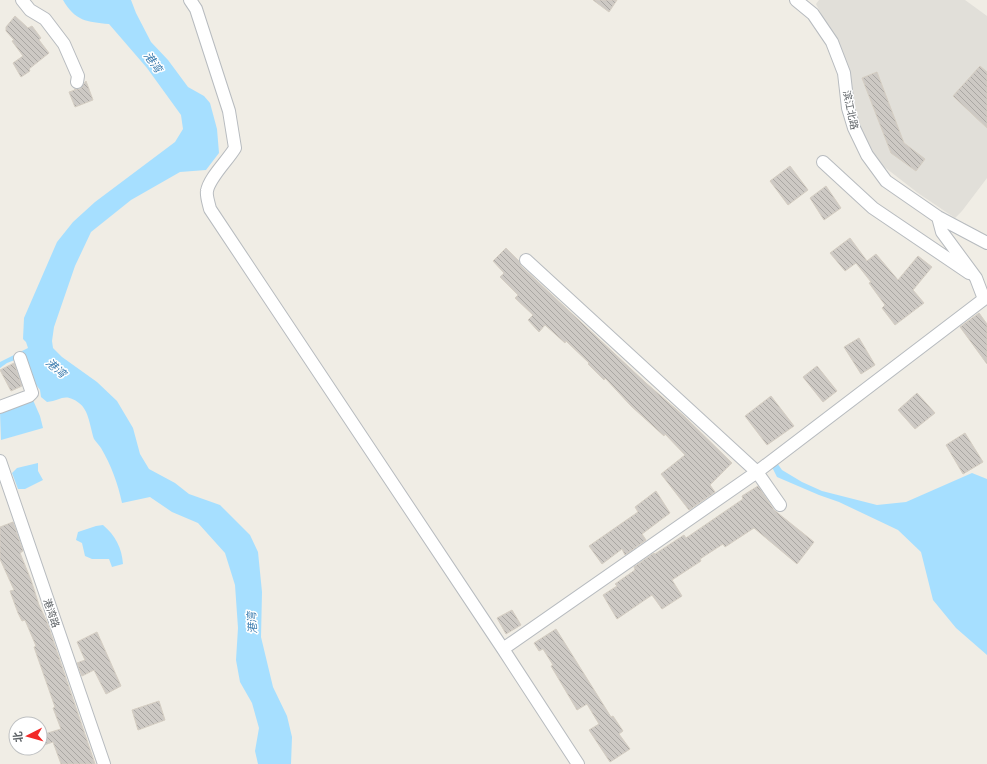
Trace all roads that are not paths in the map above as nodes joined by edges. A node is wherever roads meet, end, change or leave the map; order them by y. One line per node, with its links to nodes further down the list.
1 (22, 0): 4 (street)
2 (190, 0): 16 (street)
3 (796, 0): 6 (street, 滨江北路)
4 (77, 82)
5 (824, 162): 9 (street)
6 (938, 217): 7 (street, 滨江北路); 9 (street)
7 (987, 243)
8 (526, 260): 14 (street)
9 (982, 281): 10 (street)
10 (986, 299): 14 (street)
11 (20, 358): 12 (street)
12 (0, 407)
13 (0, 461): 17 (street, 港湾路)
14 (758, 472): 15 (street); 16 (street)
15 (780, 505)
16 (503, 649): 18 (street)
17 (104, 764)
18 (578, 764)

